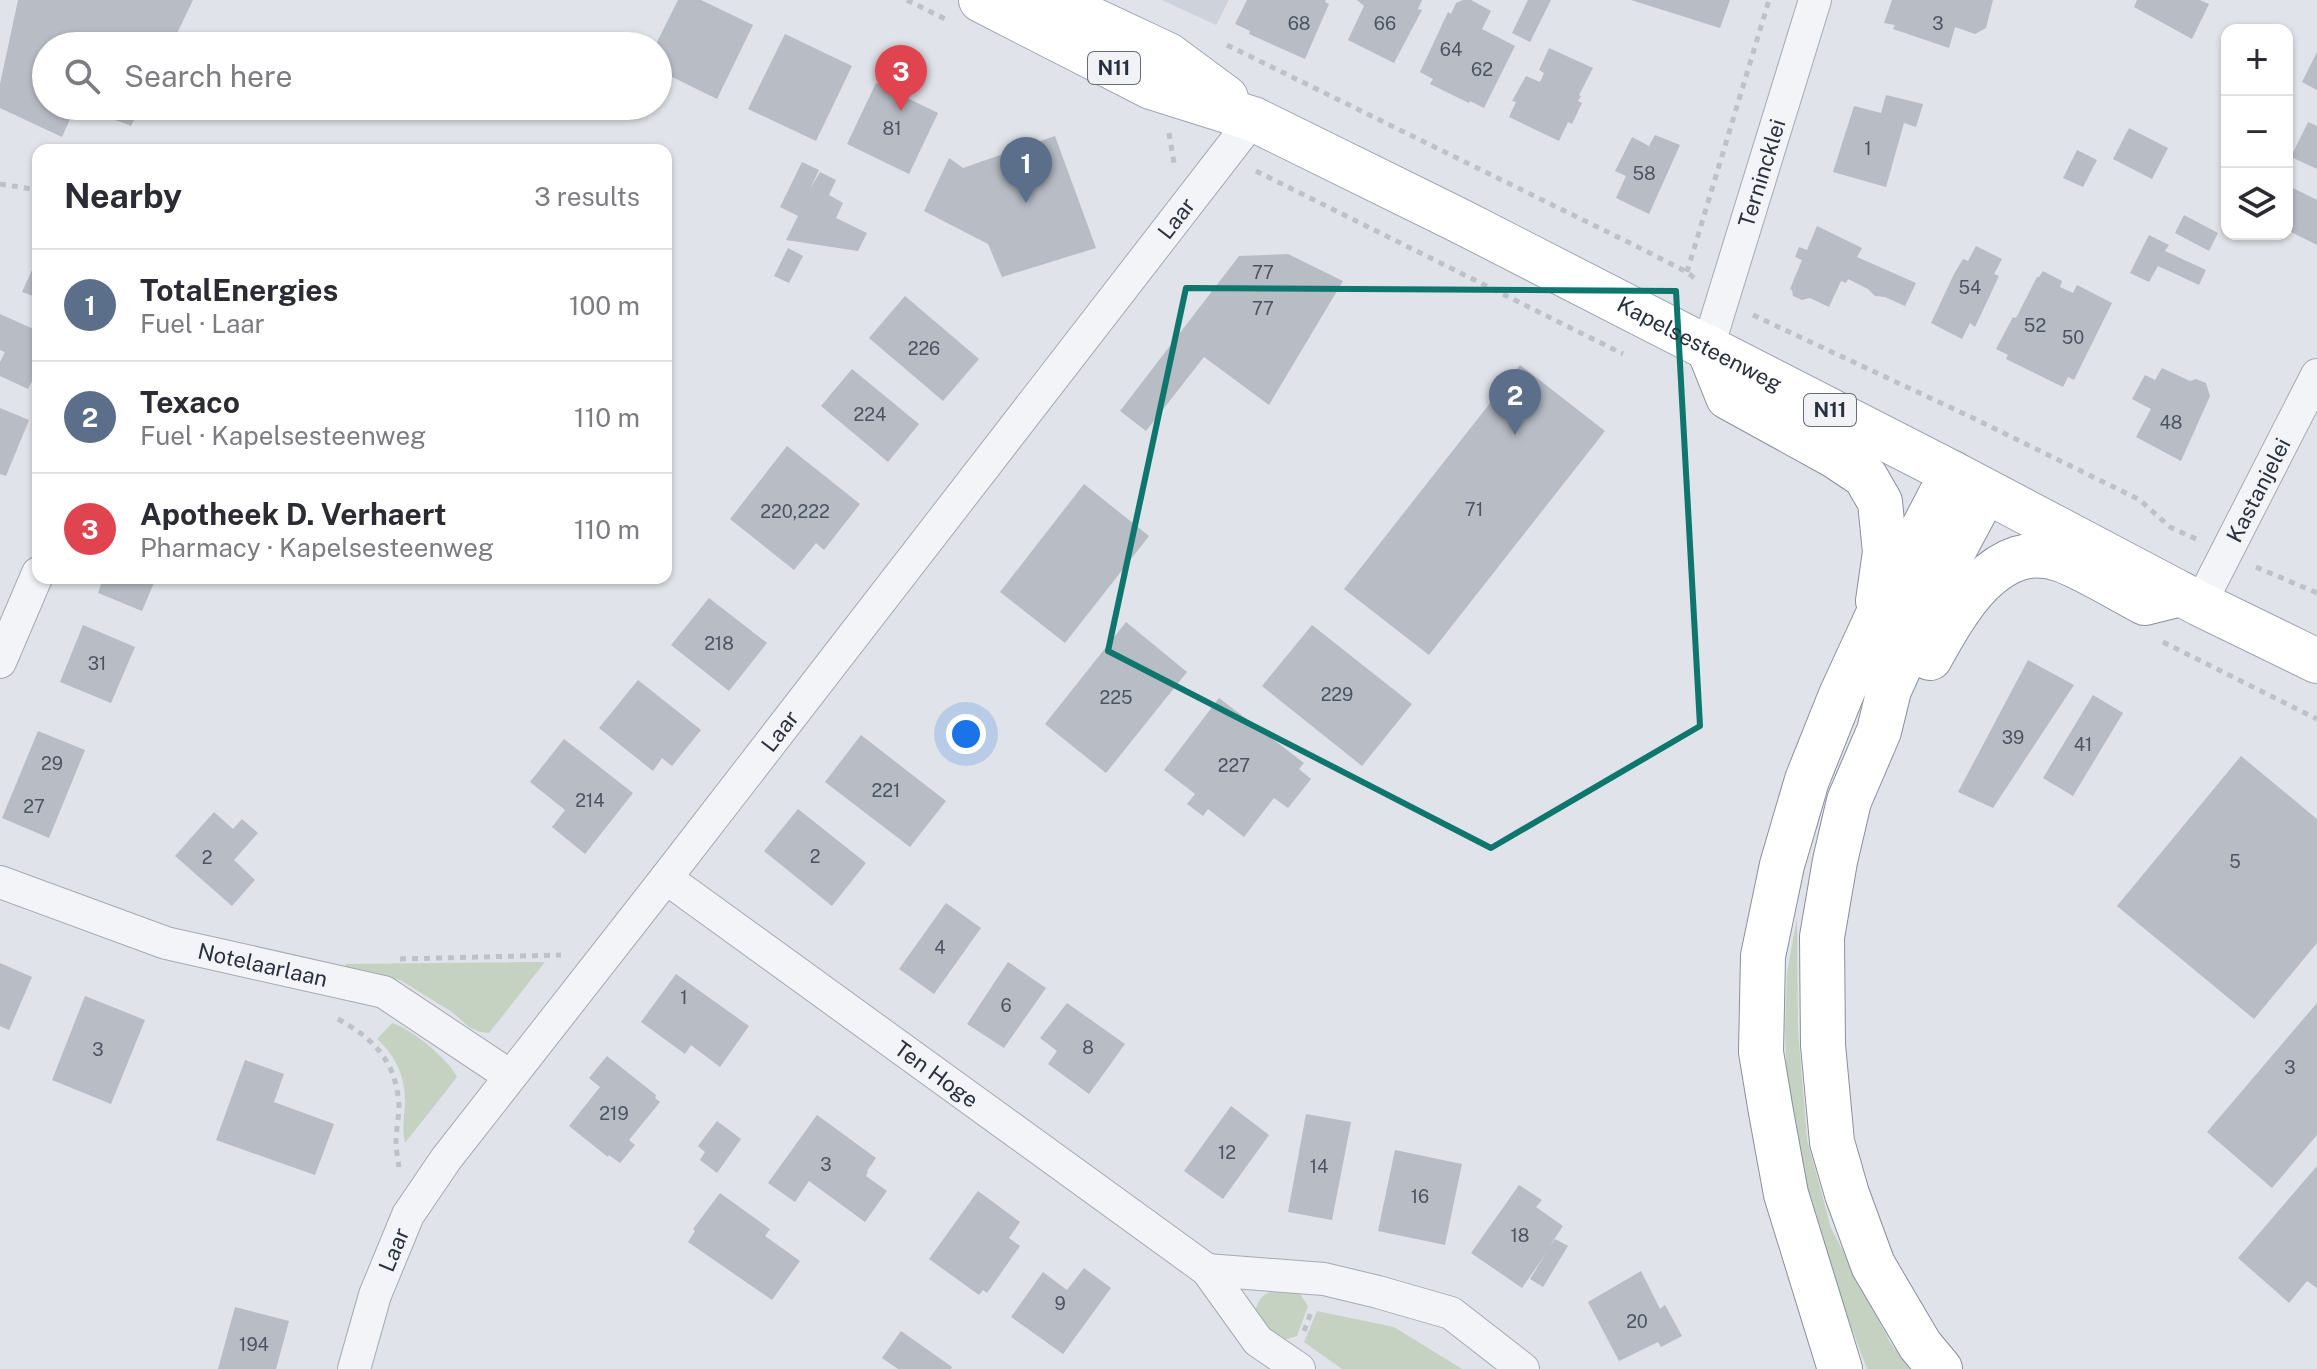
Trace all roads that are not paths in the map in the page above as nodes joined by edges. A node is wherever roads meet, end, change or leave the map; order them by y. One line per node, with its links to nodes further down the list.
1 (981, 0): 4 (main road, Kapelsesteenweg / N11)
2 (1051, 0): 4 (main road, Kapelsesteenweg / N11)
3 (1815, 0): 5 (street, Ternincklei)
4 (1253, 119): 5 (main road, Kapelsesteenweg / N11); 14 (street, Laar)
5 (1708, 347): 7 (main road, Kapelsesteenweg / N11); 10 (main road)
6 (2317, 375): 9 (street, Kastanjelei)
7 (1968, 482): 9 (main road, Kapelsesteenweg / N11); 10 (main road); 13 (main road)
8 (33, 584): 12 (street)
9 (2190, 599): 11 (main road, Kapelsesteenweg / N11); 13 (main road)
10 (1876, 619): 21 (main road)
11 (2317, 661)
12 (0, 662)
13 (1879, 731): 22 (main road)
14 (666, 878): 16 (street, Laar); 17 (street, Ten Hoge)
15 (0, 882): 16 (street, Notelaarlaan)
16 (510, 1076): 19 (street, Laar)
17 (1207, 1270): 18 (street, Ten Hoge); 20 (street)
18 (1295, 1366)
19 (354, 1369)
20 (1523, 1369)
21 (1840, 1369)
22 (1940, 1369)

